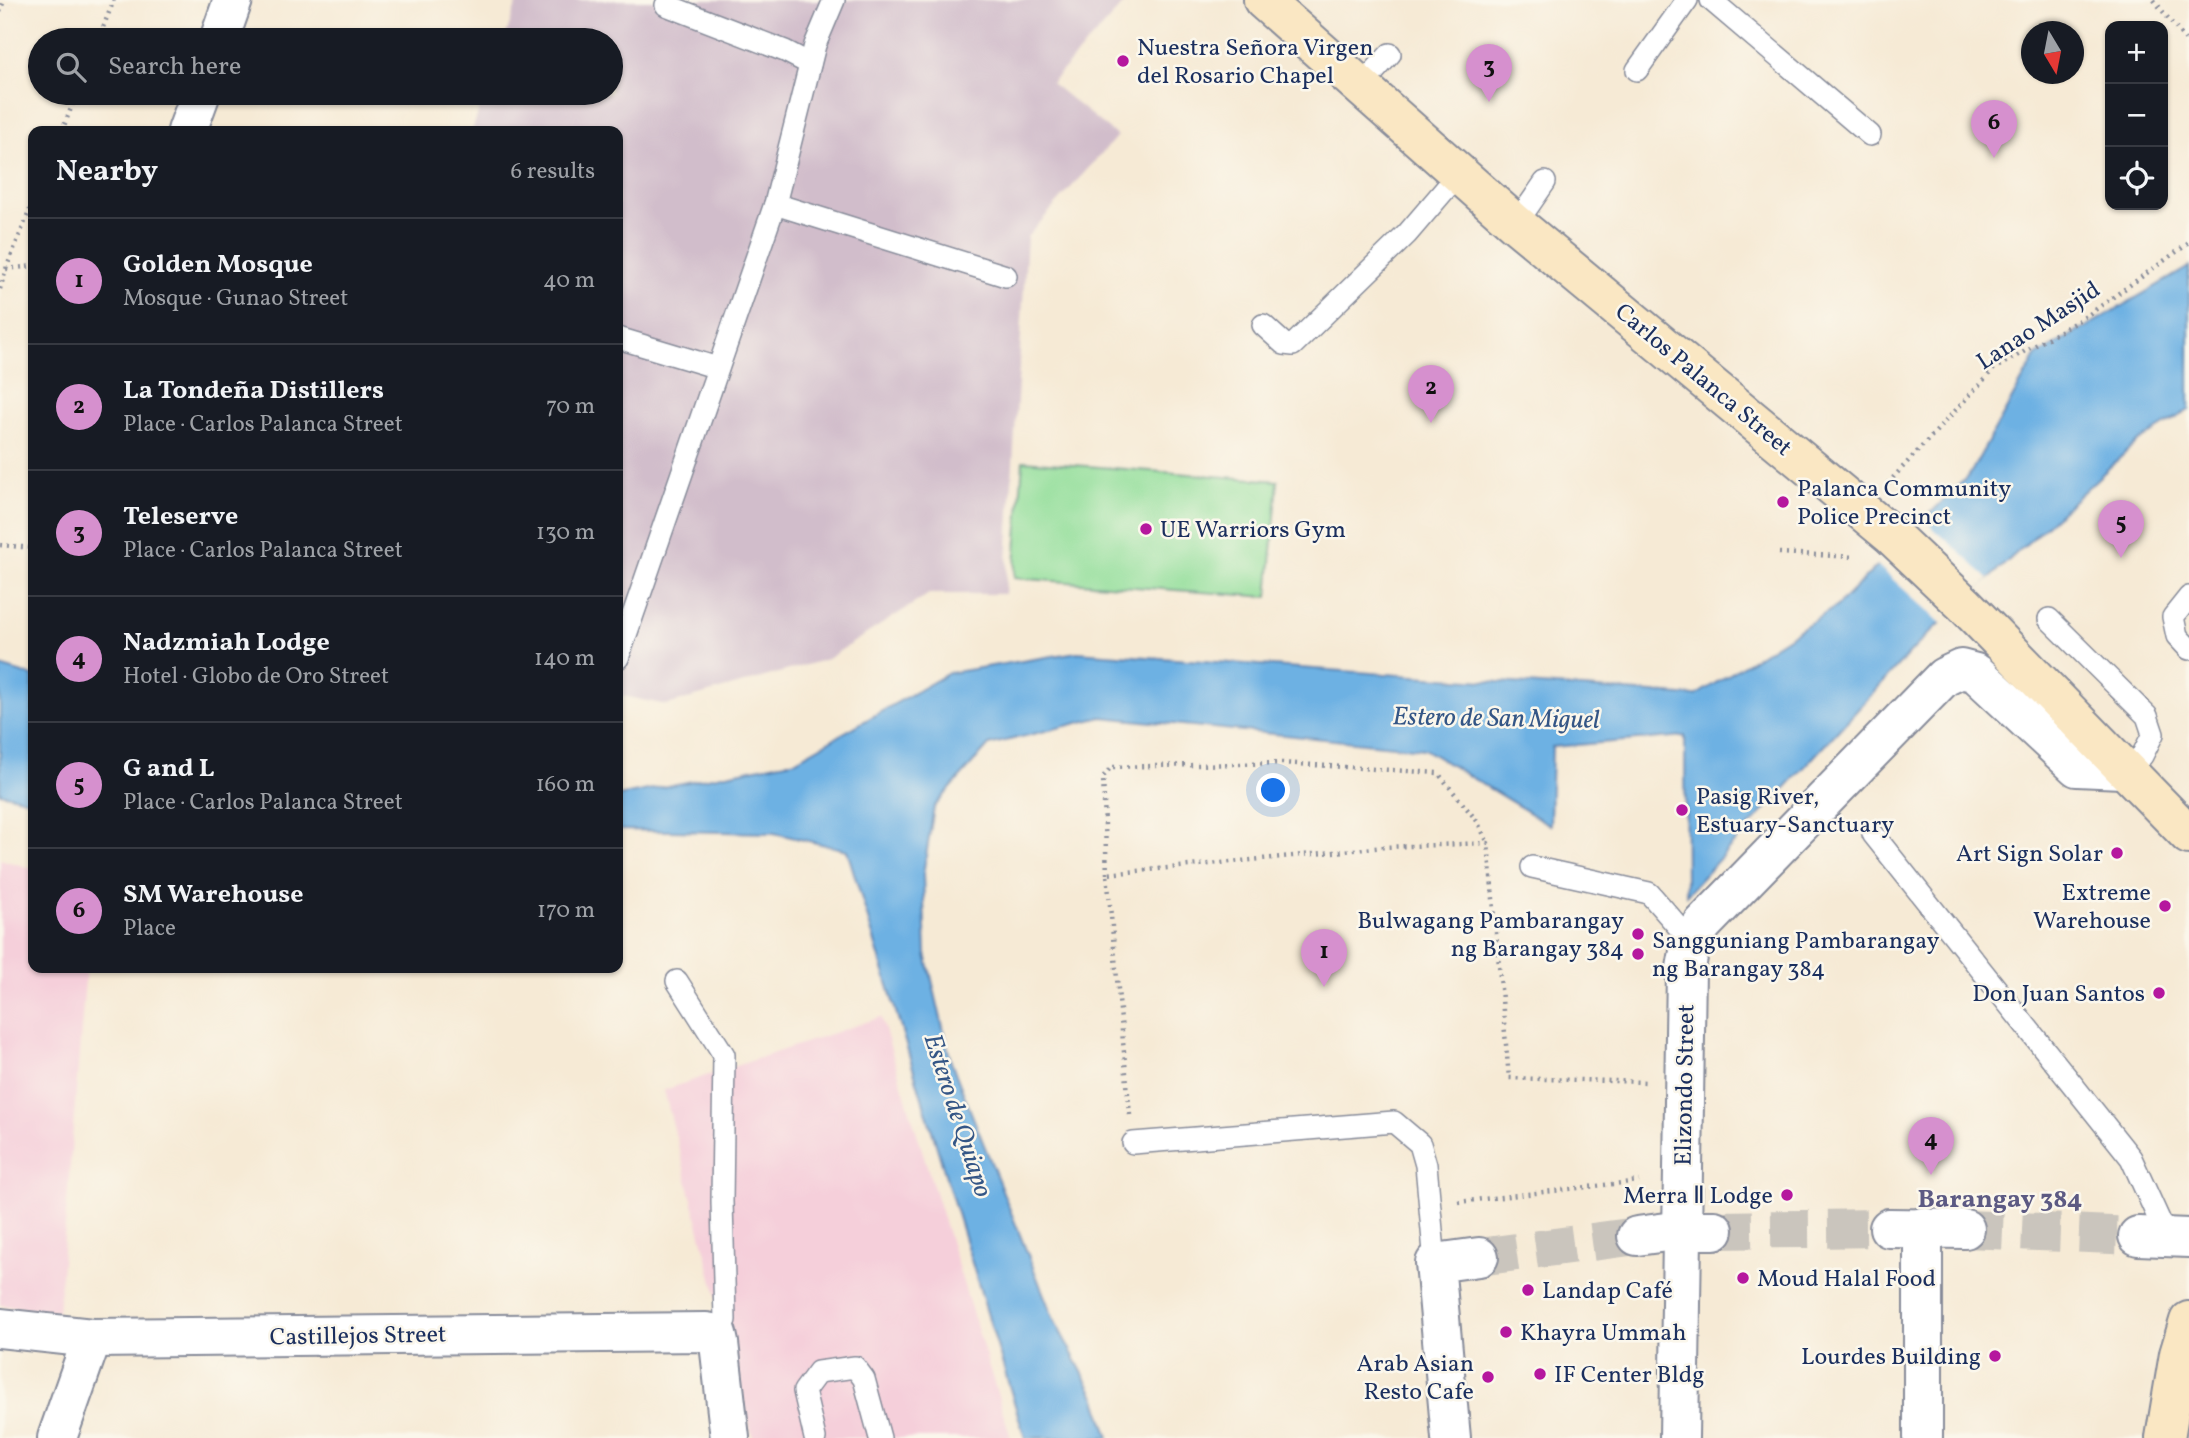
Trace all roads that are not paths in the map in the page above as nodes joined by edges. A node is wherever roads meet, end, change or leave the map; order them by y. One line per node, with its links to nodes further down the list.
1 (233, 0): 7 (street)
2 (834, 0): 9 (lane)
3 (1263, 0): 11 (street, Carlos Palanca Street)
4 (1687, 0): 10 (lane)
5 (1711, 0): 14 (lane)
6 (666, 5): 9 (lane)
7 (223, 28)
8 (1390, 54): 11 (lane)
9 (810, 64): 17 (lane)
10 (1637, 70)
11 (1362, 85): 15 (street, Carlos Palanca Street)
12 (197, 105): 13 (street)
13 (189, 126)
14 (1870, 135)
15 (1460, 172): 18 (street, Carlos Palanca Street); 20 (lane)
16 (1545, 182): 18 (lane)
17 (775, 204): 19 (lane); 22 (lane)
18 (1517, 224): 27 (street, Carlos Palanca Street)
19 (1006, 276)
20 (1263, 325)
21 (623, 340): 22 (lane)
22 (718, 368): 25 (lane)
23 (2189, 597): 26 (lane)
24 (2049, 619): 27 (lane)
25 (623, 644)
26 (2189, 649)
27 (2122, 769): 28 (street, Carlos Palanca Street); 31 (street)
28 (2184, 819)
29 (1873, 834): 37 (lane)
30 (1532, 867): 31 (lane)
31 (1691, 941): 35 (street, Elizondo Street)
32 (677, 981): 42 (lane)
33 (1133, 1143): 39 (lane)
34 (1965, 1229): 50 (street)
35 (1698, 1230): 36 (street); 49 (street, Elizondo Street)
36 (1637, 1236)
37 (2165, 1237)
38 (1479, 1257): 39 (street)
39 (1435, 1263): 48 (street)
40 (2189, 1321): 51 (street)
41 (0, 1328): 43 (street, Castillejos Street)
42 (717, 1334): 43 (street, Castillejos Street); 45 (street)
43 (92, 1338): 44 (street)
44 (57, 1438)
45 (730, 1438)
46 (815, 1438): 47 (lane)
47 (880, 1438)
48 (1451, 1438)
49 (1679, 1438)
50 (1923, 1438)
51 (2165, 1438)

